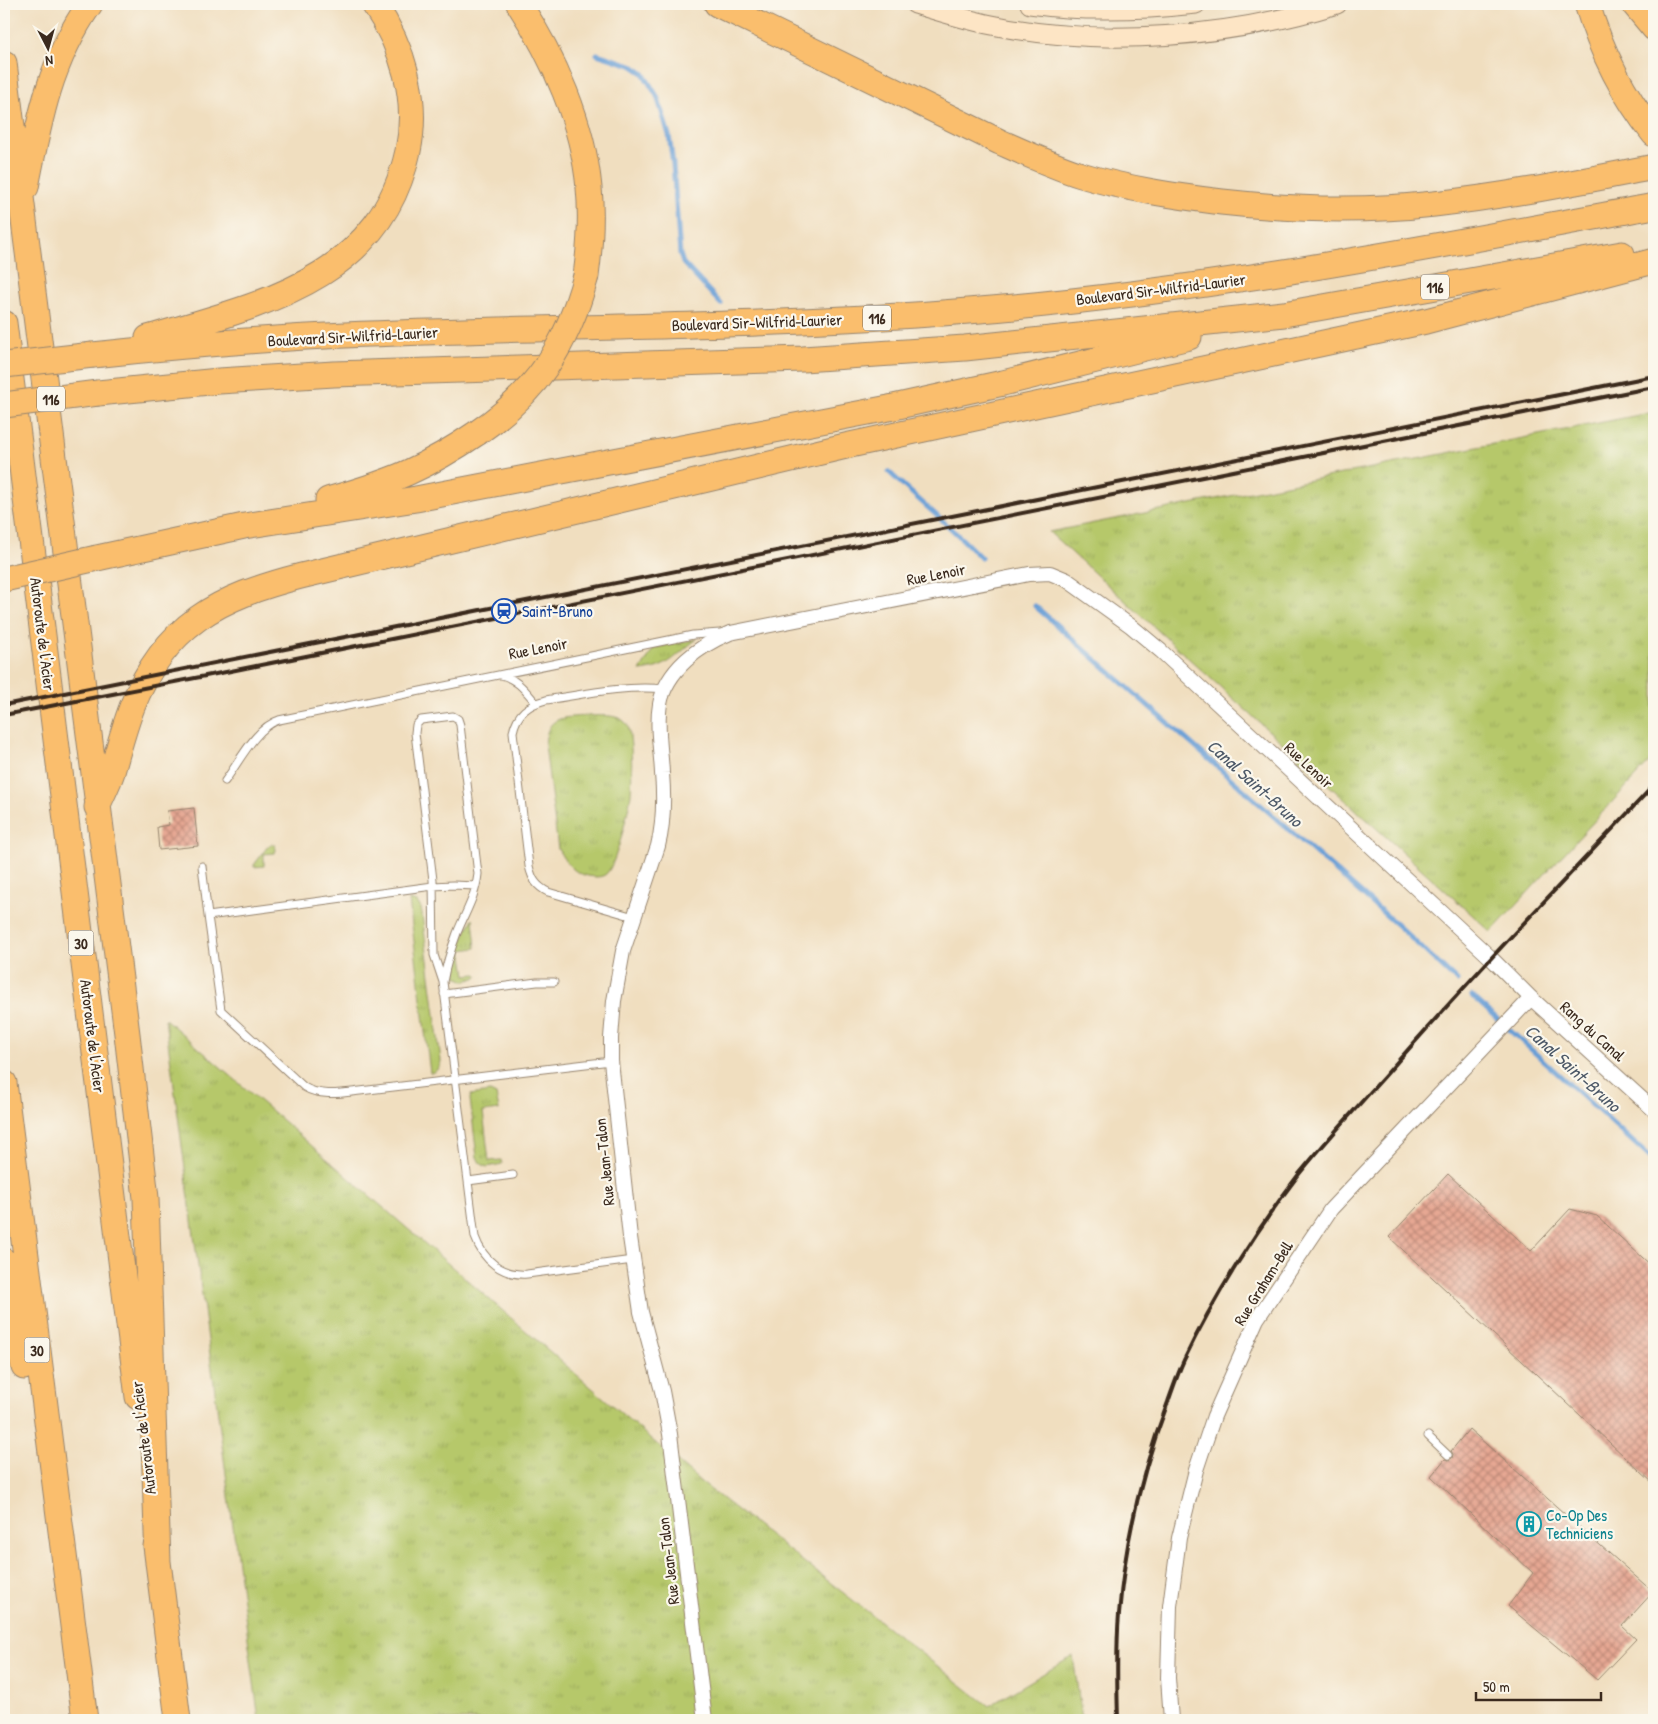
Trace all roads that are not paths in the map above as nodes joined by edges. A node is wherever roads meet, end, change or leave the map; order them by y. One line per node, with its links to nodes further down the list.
1 (90, 4): 16 (highway)
2 (374, 4): 21 (highway)
3 (519, 4): 24 (highway, bridge)
4 (717, 4): 14 (highway)
5 (915, 4): 8 (street)
6 (1030, 4): 7 (street)
7 (1196, 4)
8 (1338, 4)
9 (1586, 4): 13 (highway)
10 (1634, 4): 11 (highway)
11 (1654, 28)
12 (4, 63): 16 (highway)
13 (1648, 126)
14 (1654, 167)
15 (1654, 206): 21 (highway, Boulevard Sir-Wilfrid-Laurier / 116)
16 (22, 209): 31 (highway)
17 (1654, 248): 19 (highway, 116)
18 (1654, 261): 31 (highway)
19 (1284, 314): 23 (highway, 116, bridge); 24 (highway)
20 (4, 323): 51 (highway, Autoroute de l'Acier / 30)
21 (93, 355): 22 (highway, Boulevard Sir-Wilfrid-Laurier / 116, bridge)
22 (4, 365)
23 (4, 405)
24 (244, 526): 25 (highway, bridge)
25 (4, 578)
26 (730, 633): 27 (lane, Rue Lenoir); 28 (street, Rue Jean-Talon); 40 (street, Rue Lenoir)
27 (498, 674): 29 (lane); 30 (lane, Rue Lenoir)
28 (665, 689): 29 (lane); 36 (street, Rue Jean-Talon)
29 (536, 703): 36 (lane)
30 (225, 781)
31 (97, 807): 51 (highway)
32 (202, 866): 35 (lane)
33 (434, 886): 34 (lane); 34 (lane); 35 (lane); 37 (lane)
34 (476, 886): 37 (lane)
35 (208, 916): 42 (lane)
36 (634, 917): 41 (street, Rue Jean-Talon)
37 (443, 982): 39 (lane)
38 (554, 982): 39 (lane)
39 (444, 994): 42 (lane)
40 (1531, 998): 44 (street, Rang du Canal); 56 (street, Rue Graham-Bell)
41 (611, 1061): 42 (lane); 47 (street, Rue Jean-Talon)
42 (455, 1080): 46 (lane)
43 (4, 1083): 52 (highway, 30)
44 (1654, 1110)
45 (513, 1175): 46 (lane)
46 (468, 1181): 47 (lane)
47 (633, 1260): 55 (street, Rue Jean-Talon)
48 (4, 1261): 52 (highway)
49 (1428, 1436): 50 (lane)
50 (1448, 1455)
51 (158, 1563): 54 (highway, Autoroute de l'Acier / 30)
52 (72, 1617): 53 (highway, 30)
53 (84, 1720)
54 (178, 1720)
55 (705, 1720)
56 (1171, 1720)

